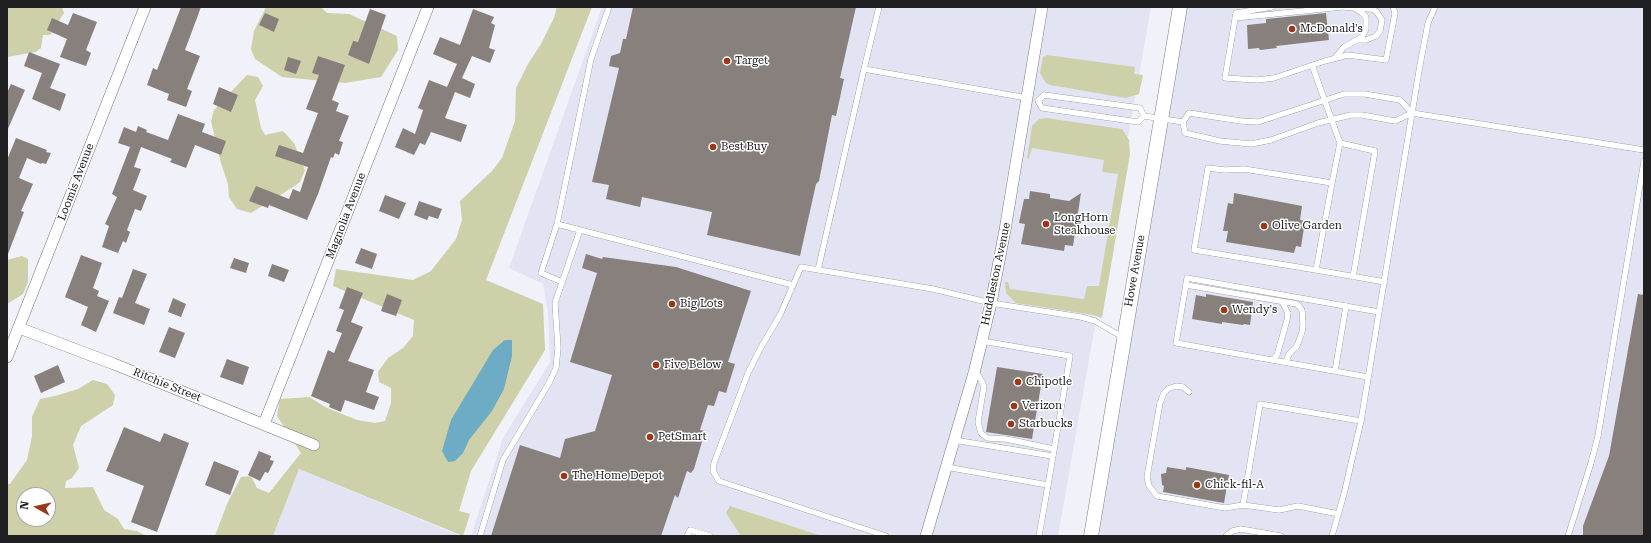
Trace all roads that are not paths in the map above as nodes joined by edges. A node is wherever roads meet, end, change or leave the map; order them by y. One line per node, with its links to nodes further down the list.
1 (144, 7): 41 (street, Loomis Avenue)
2 (428, 7): 52 (street, Magnolia Avenue)
3 (609, 7): 28 (lane)
4 (879, 7): 16 (lane)
5 (1042, 7): 17 (street, Huddleston Avenue)
6 (1180, 7): 21 (street, Howe Avenue)
7 (1272, 7): 12 (lane)
8 (1343, 7): 11 (lane); 12 (lane)
9 (1393, 7): 14 (lane)
10 (1435, 7): 19 (lane)
11 (1354, 8): 13 (lane); 13 (lane)
12 (1235, 18): 15 (lane)
13 (1357, 40): 14 (lane)
14 (1335, 58): 15 (lane)
15 (1312, 65): 18 (lane)
16 (864, 69): 17 (lane); 30 (lane)
17 (1027, 98): 38 (street, Huddleston Avenue)
18 (1324, 100): 19 (lane); 22 (lane); 23 (lane)
19 (1412, 113): 22 (lane); 25 (lane); 34 (lane)
20 (1144, 116): 20 (lane); 21 (lane)
21 (1161, 118): 23 (lane); 42 (street, Howe Avenue)
22 (1330, 120): 23 (lane); 24 (lane)
23 (1183, 122)
24 (1340, 143): 27 (lane); 32 (lane)
25 (1644, 150)
26 (1644, 161): 71 (lane)
27 (1332, 183): 31 (lane); 31 (lane)
28 (557, 224): 29 (lane); 33 (lane)
29 (580, 230): 33 (lane); 35 (lane)
30 (818, 270): 35 (lane); 38 (lane)
31 (1316, 270): 32 (lane)
32 (1353, 277): 34 (lane)
33 (562, 282): 61 (lane)
34 (1385, 282): 40 (lane)
35 (794, 285): 64 (lane)
36 (1186, 285): 37 (lane); 39 (lane); 45 (lane)
37 (1282, 302): 45 (lane); 46 (lane)
38 (991, 303): 42 (lane); 43 (street, Huddleston Avenue)
39 (1346, 306): 40 (lane); 47 (lane)
40 (1379, 312): 49 (lane)
41 (19, 328): 44 (street, Loomis Avenue); 52 (street, Ritchie Street)
42 (1124, 338): 67 (street, Howe Avenue)
43 (982, 341): 48 (street, Huddleston Avenue); 55 (lane)
44 (7, 357)
45 (1273, 360): 46 (lane)
46 (1286, 362): 47 (lane)
47 (1335, 371): 49 (lane)
48 (974, 373): 53 (street, Huddleston Avenue); 55 (lane)
49 (1368, 377): 51 (lane)
50 (1189, 392): 59 (lane)
51 (1361, 421): 59 (lane); 60 (lane)
52 (264, 424): 54 (street, Ritchie Street)
53 (954, 440): 56 (lane); 57 (street, Huddleston Avenue)
54 (314, 444)
55 (1054, 449): 56 (lane)
56 (1052, 456): 58 (lane)
57 (946, 468): 58 (lane); 65 (street, Huddleston Avenue)
58 (1048, 485): 66 (lane)
59 (1243, 505): 60 (lane)
60 (1339, 514): 70 (lane)
61 (480, 536)
62 (687, 536): 63 (lane)
63 (710, 536)
64 (886, 536)
65 (926, 536)
66 (1039, 536)
67 (1091, 536)
68 (1226, 536): 69 (lane)
69 (1281, 536)
70 (1332, 536)
71 (1568, 536)

